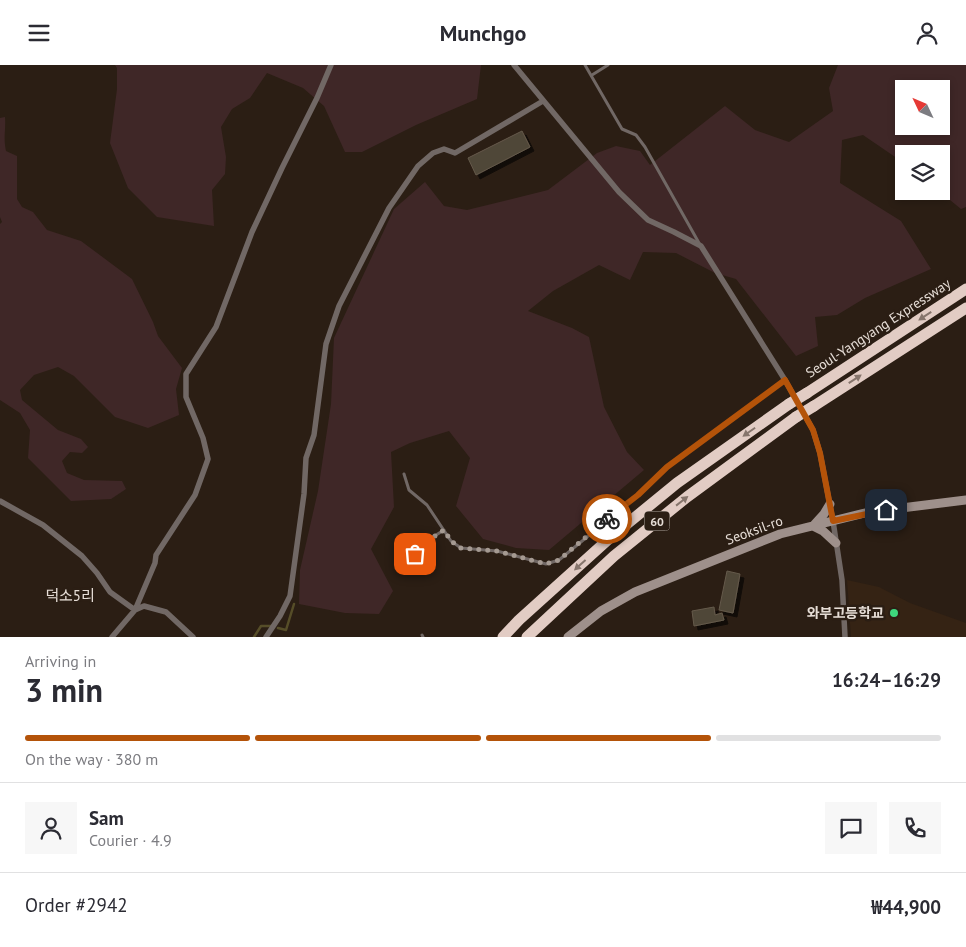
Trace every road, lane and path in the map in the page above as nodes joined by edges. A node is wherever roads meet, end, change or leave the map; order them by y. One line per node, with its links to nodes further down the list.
1 (331, 65): 20 (street)
2 (514, 65): 6 (street)
3 (585, 65): 5 (lane)
4 (608, 65): 5 (lane)
5 (592, 75): 7 (lane)
6 (543, 101): 7 (street); 23 (street)
7 (701, 246): 10 (street)
8 (966, 289): 24 (highway, Seoul-Yangyang Expressway / 60, one-way to 24, bridge)
9 (966, 308): 25 (highway, 60, one-way to 9, bridge)
10 (785, 380): 14 (street); 17 (lane)
11 (404, 474): 17 (lane)
12 (966, 499): 15 (main road, Seoksil-ro)
13 (0, 501): 20 (street)
14 (830, 504): 15 (street); 16 (main road)
15 (833, 521): 16 (main road, Seoksil-ro); 18 (street)
16 (813, 526): 18 (main road); 26 (main road, Seoksil-ro)
17 (444, 530): 19 (lane)
18 (836, 543): 27 (street)
19 (404, 567)
20 (135, 611): 21 (street); 22 (street)
21 (112, 637)
22 (192, 637)
23 (266, 637)
24 (503, 637)
25 (527, 637)
26 (568, 637)
27 (845, 637)

